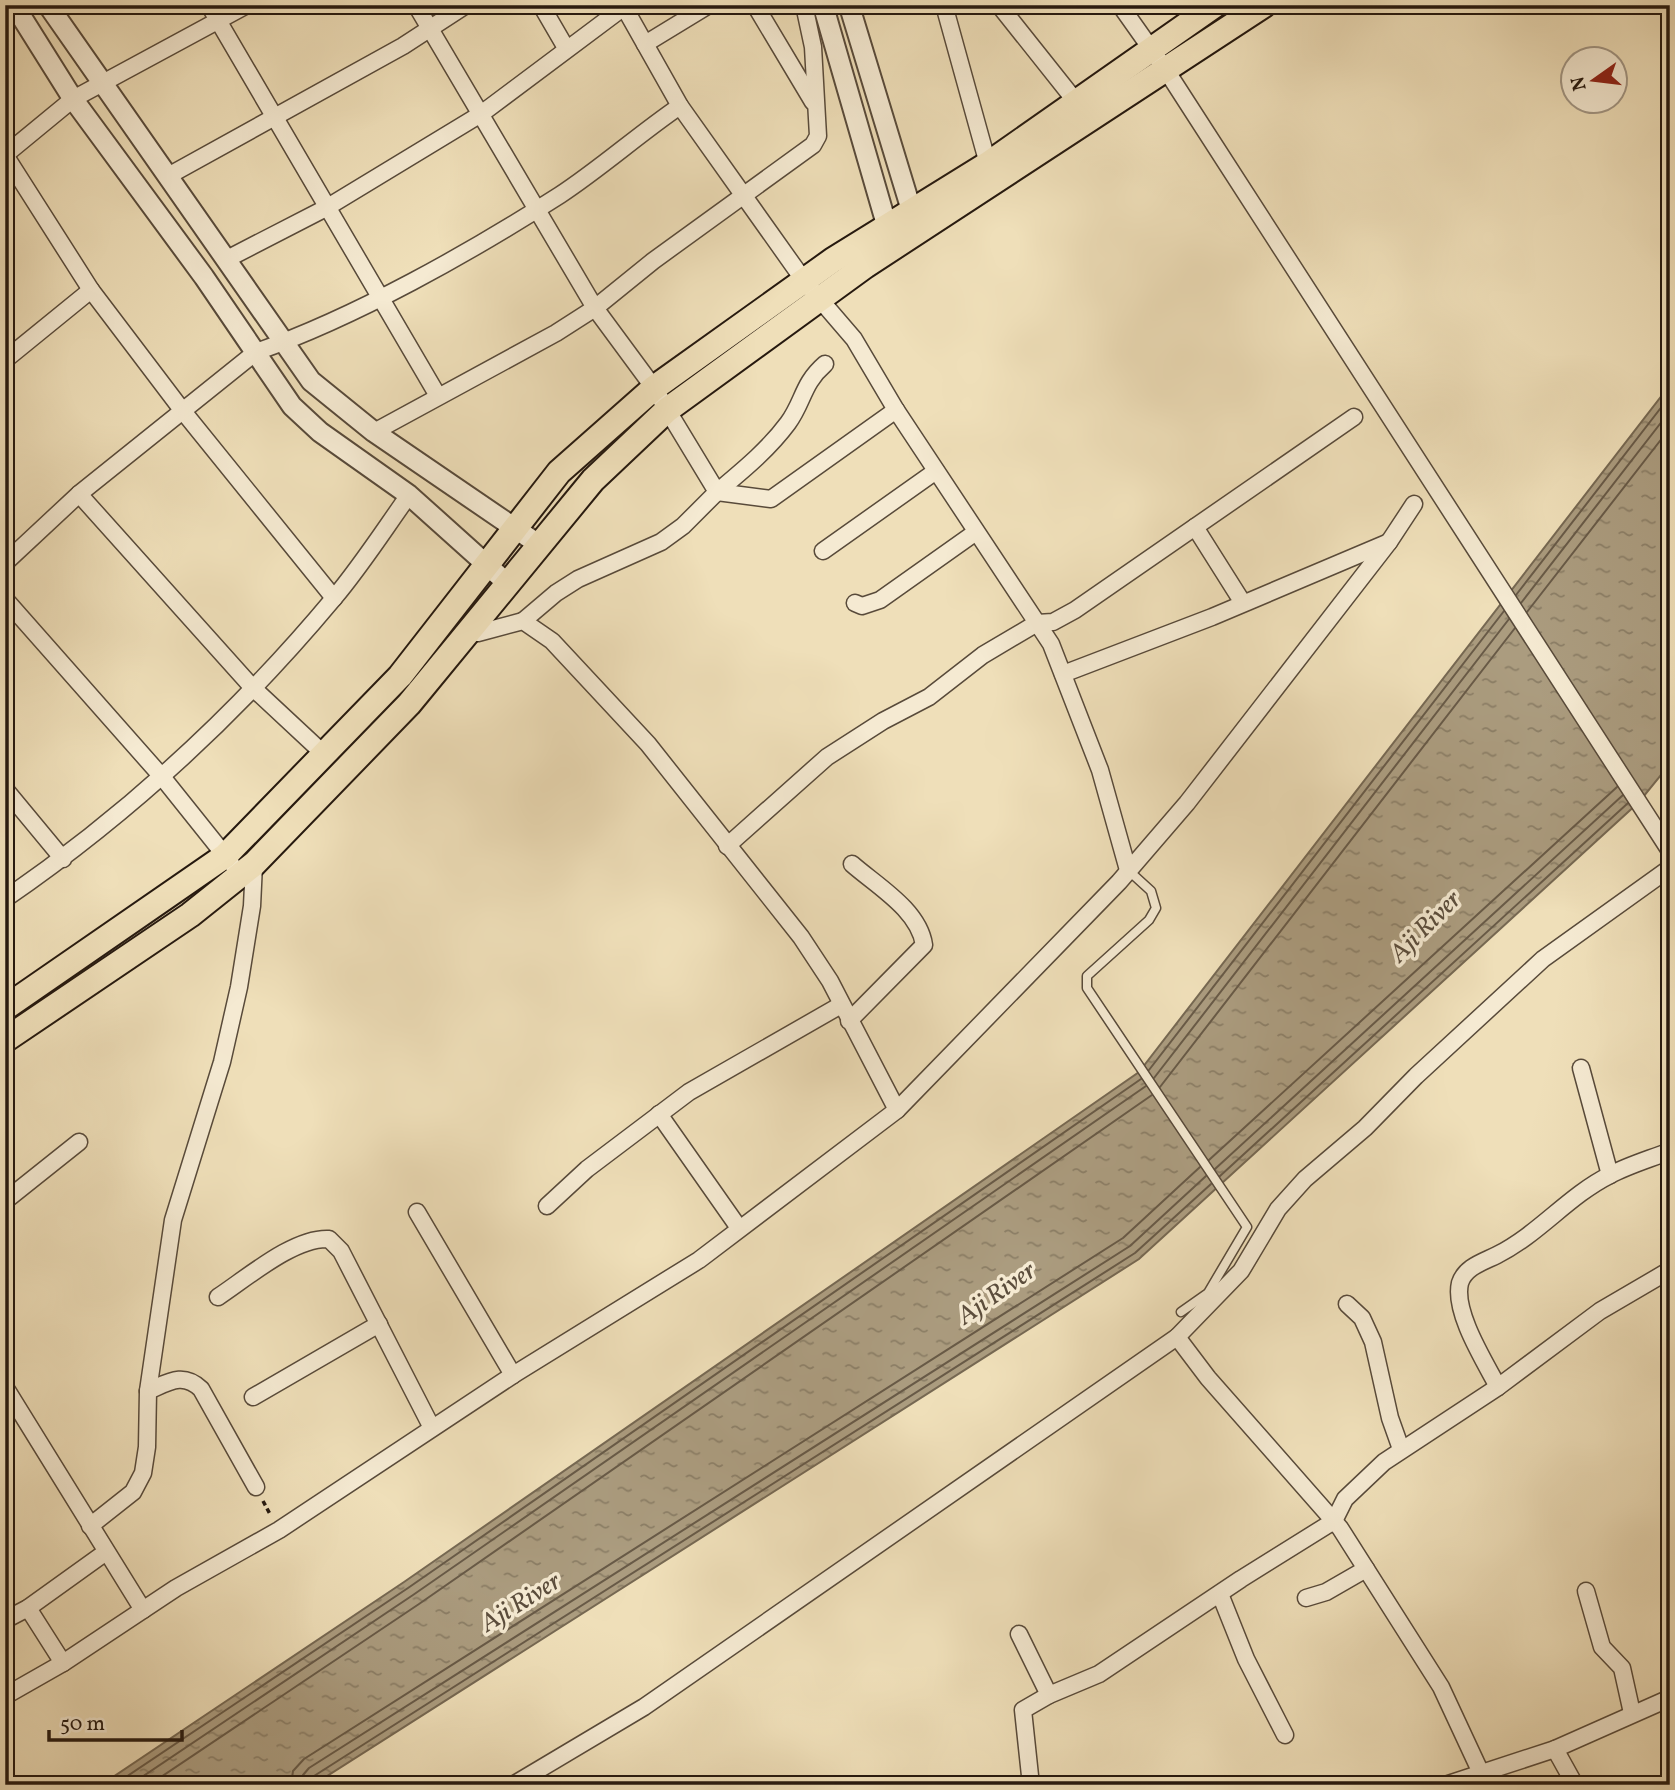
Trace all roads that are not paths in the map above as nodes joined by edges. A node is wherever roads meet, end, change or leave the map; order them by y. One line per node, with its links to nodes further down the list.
1 (14, 5): 26 (street)
2 (48, 5): 25 (street)
3 (209, 5): 19 (street)
4 (247, 5): 19 (street)
5 (416, 5): 20 (street)
6 (466, 5): 20 (street)
7 (541, 5): 22 (street)
8 (709, 5): 21 (street)
9 (755, 5): 28 (street)
10 (804, 5): 28 (street)
11 (823, 5): 39 (street)
12 (849, 5): 38 (street)
13 (944, 5): 33 (street)
14 (999, 5): 27 (street)
15 (1120, 5): 23 (street)
16 (1215, 5): 23 (main road)
17 (1264, 5): 24 (main road)
18 (624, 6): 21 (street); 22 (street)
19 (219, 23): 25 (street); 31 (street)
20 (429, 29): 30 (street); 31 (street)
21 (645, 44): 29 (street)
22 (566, 48): 30 (street)
23 (1151, 49): 24 (street); 27 (main road)
24 (1166, 70): 38 (main road); 83 (street)
25 (102, 85): 26 (street); 34 (street)
26 (73, 99): 32 (street); 46 (street)
27 (1077, 103): 33 (main road)
28 (814, 104): 35 (street)
29 (680, 106): 35 (street); 37 (street)
30 (481, 114): 36 (street); 37 (street)
31 (272, 117): 34 (street); 36 (street)
32 (5, 155): 41 (street)
33 (988, 164): 38 (main road)
34 (168, 176): 40 (street)
35 (744, 197): 42 (street); 44 (street)
36 (326, 208): 40 (street); 43 (street)
37 (538, 208): 43 (street); 44 (street)
38 (915, 221): 39 (main road)
39 (890, 238): 42 (main road)
40 (227, 259): 45 (street)
41 (91, 289): 47 (street); 51 (street)
42 (813, 291): 49 (main road); 52 (main road); 53 (street)
43 (379, 297): 45 (street); 50 (street)
44 (595, 309): 49 (street); 50 (street)
45 (285, 342): 46 (street); 55 (street)
46 (256, 352): 51 (street); 59 (street)
47 (5, 360)
48 (825, 364): 57 (street)
49 (654, 388): 52 (street); 61 (main road)
50 (438, 396): 55 (street)
51 (182, 410): 58 (street); 70 (street)
52 (667, 410): 57 (street); 65 (main road)
53 (896, 410): 56 (street); 57 (street)
54 (1354, 417): 62 (street)
55 (374, 432): 61 (street)
56 (936, 471): 63 (street); 66 (street)
57 (717, 492): 75 (street)
58 (79, 494): 67 (street); 79 (street)
59 (409, 495): 68 (street); 70 (street)
60 (1414, 503): 64 (street)
61 (513, 527): 65 (street); 68 (main road)
62 (1195, 527): 73 (street); 76 (street)
63 (976, 532): 72 (street); 76 (street)
64 (1389, 542): 73 (street); 90 (street)
65 (538, 544): 69 (main road)
66 (823, 551)
67 (5, 563)
68 (486, 565): 69 (street); 74 (main road)
69 (507, 583): 77 (main road)
70 (334, 598): 79 (street)
71 (5, 599): 81 (street)
72 (855, 603)
73 (1243, 603): 78 (street)
74 (446, 618): 77 (street); 80 (main road)
75 (523, 621): 77 (street); 84 (street)
76 (1037, 624): 78 (street); 84 (street)
77 (467, 634): 89 (main road)
78 (1063, 674): 90 (street)
79 (252, 687): 80 (street); 81 (street)
80 (325, 755): 85 (main road)
81 (163, 778): 85 (street); 86 (street)
82 (5, 789): 86 (street)
83 (1666, 845)
84 (727, 846): 92 (street)
85 (225, 856): 89 (street); 93 (main road)
86 (63, 859): 91 (street)
87 (852, 864): 94 (street)
88 (1670, 868): 111 (street)
89 (247, 870): 95 (main road); 114 (street)
90 (1128, 870): 97 (street); 109 (lane)
91 (5, 899)
92 (841, 1005): 94 (street); 98 (street)
93 (5, 1007)
94 (849, 1021): 97 (street)
95 (5, 1040)
96 (1581, 1068): 101 (street)
97 (897, 1110): 105 (street)
98 (659, 1114): 103 (street); 105 (street)
99 (79, 1142): 102 (street)
100 (1670, 1151): 101 (street)
101 (1610, 1175): 113 (street)
102 (5, 1202)
103 (547, 1206)
104 (417, 1212): 112 (street)
105 (739, 1228): 112 (street)
106 (1670, 1270): 113 (street)
107 (218, 1297): 110 (street)
108 (1347, 1304): 118 (street)
109 (1181, 1312)
110 (379, 1324): 116 (street); 117 (street)
111 (1177, 1337): 120 (street); 139 (street)
112 (513, 1375): 117 (street)
113 (1498, 1387): 118 (street)
114 (148, 1391): 119 (street); 121 (street)
115 (8, 1396): 121 (street)
116 (253, 1397)
117 (432, 1428): 128 (street)
118 (1401, 1449): 120 (street)
119 (256, 1487)
120 (1334, 1521): 123 (street); 125 (street)
121 (90, 1526): 122 (street)
122 (106, 1552): 127 (street); 128 (street)
123 (1366, 1569): 126 (street); 138 (street)
124 (1586, 1591): 135 (street)
125 (1220, 1594): 132 (street); 136 (street)
126 (1306, 1598)
127 (27, 1608): 129 (street); 131 (street)
128 (143, 1610): 131 (street)
129 (5, 1620)
130 (1019, 1634): 132 (street)
131 (63, 1663): 133 (street)
132 (1049, 1695): 140 (street)
133 (5, 1696)
134 (1670, 1698): 135 (street)
135 (1632, 1713): 137 (street)
136 (1285, 1735)
137 (1555, 1749): 138 (street); 142 (street)
138 (1474, 1778): 141 (street)
139 (513, 1785)
140 (1031, 1785)
141 (1445, 1785)
142 (1575, 1785)

